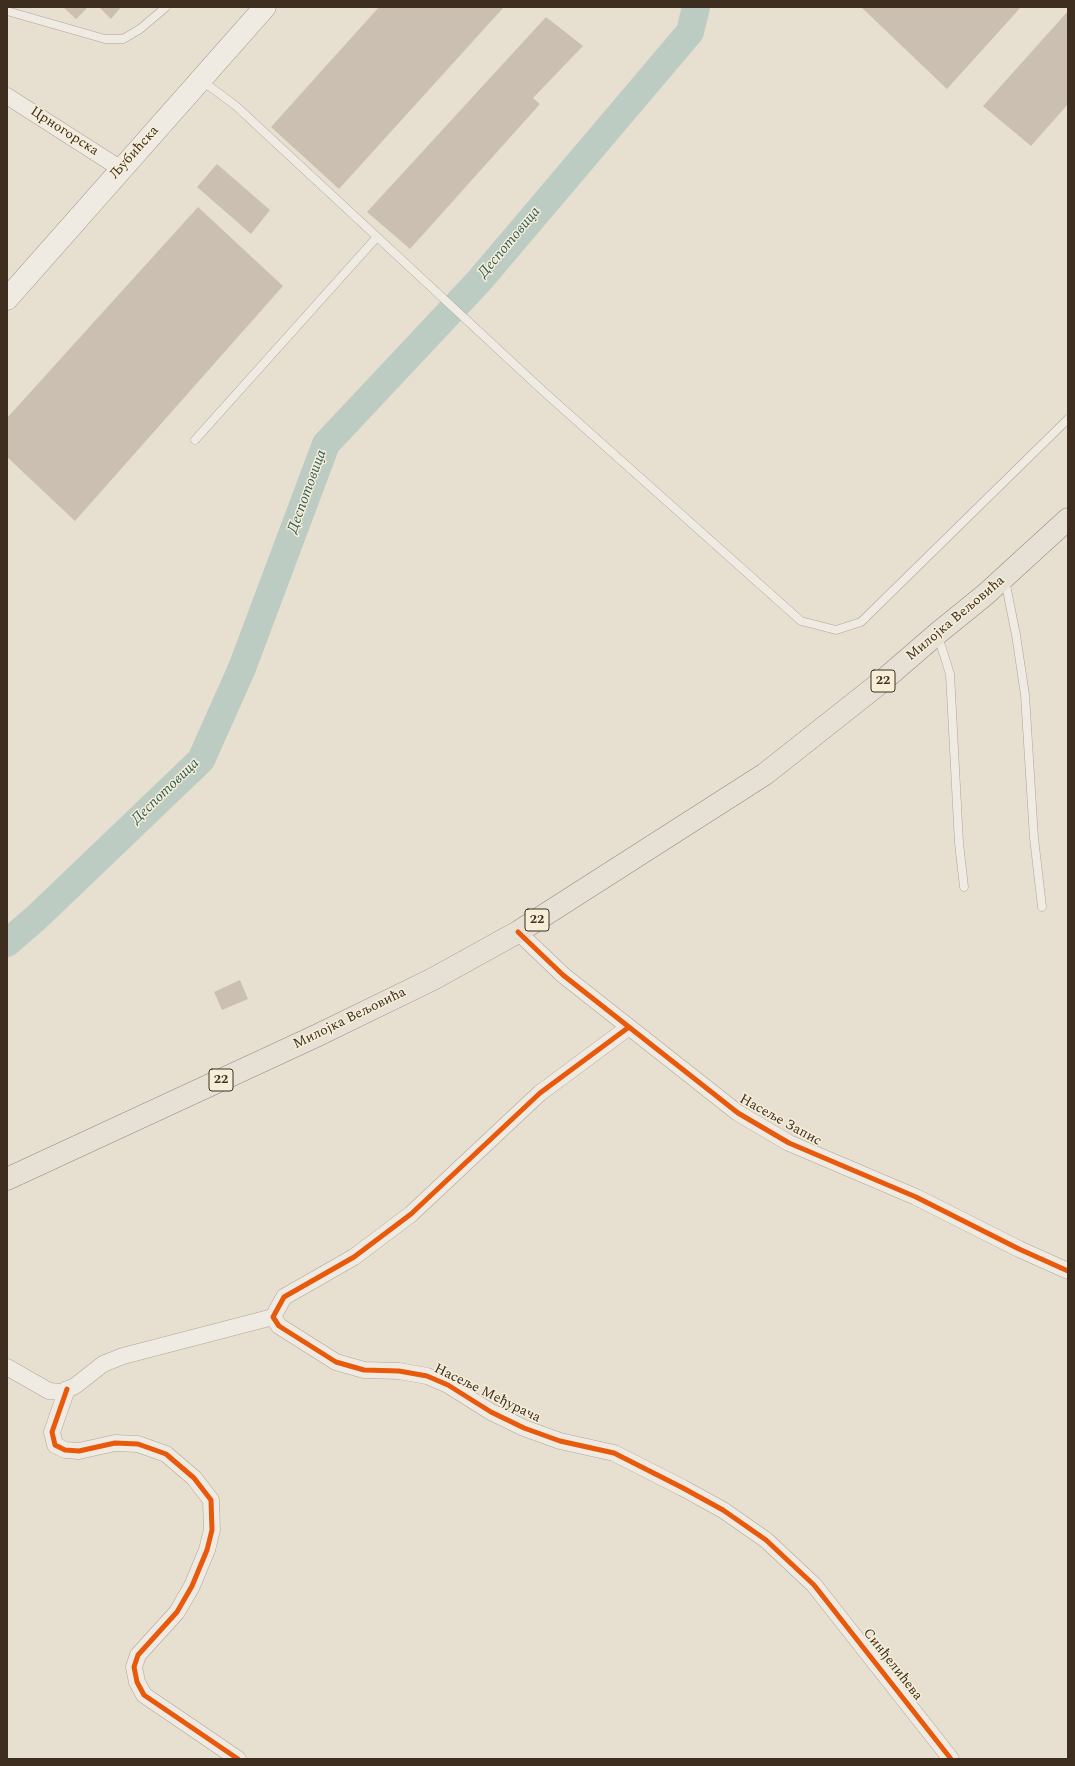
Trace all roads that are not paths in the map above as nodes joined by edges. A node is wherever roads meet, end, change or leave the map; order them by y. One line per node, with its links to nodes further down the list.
1 (166, 7): 3 (lane)
2 (265, 7): 4 (street, Љубићска)
3 (7, 10)
4 (201, 79): 6 (street, Љубићска); 7 (lane)
5 (7, 96): 6 (street, Црногорска)
6 (121, 169): 8 (street, Љубићска)
7 (377, 237): 9 (lane); 10 (lane)
8 (7, 299)
9 (1068, 419)
10 (195, 440)
11 (1068, 519): 12 (main road, Милојка Вељовића / 22)
12 (1005, 578): 13 (main road, Милојка Вељовића / 22); 15 (lane)
13 (938, 633): 14 (lane); 16 (main road, Милојка Вељовића / 22)
14 (964, 887)
15 (1042, 907)
16 (518, 932): 17 (street, Насеље Запис); 18 (main road, Милојка Вељовића / 22)
17 (629, 1027): 19 (street, Насеље Запис); 20 (street)
18 (7, 1178)
19 (1068, 1271)
20 (273, 1317): 22 (street); 23 (street, Насеље Међурача)
21 (7, 1367): 22 (street)
22 (67, 1390): 24 (street)
23 (814, 1585): 25 (street, Синђелићева)
24 (238, 1759)
25 (951, 1759)

